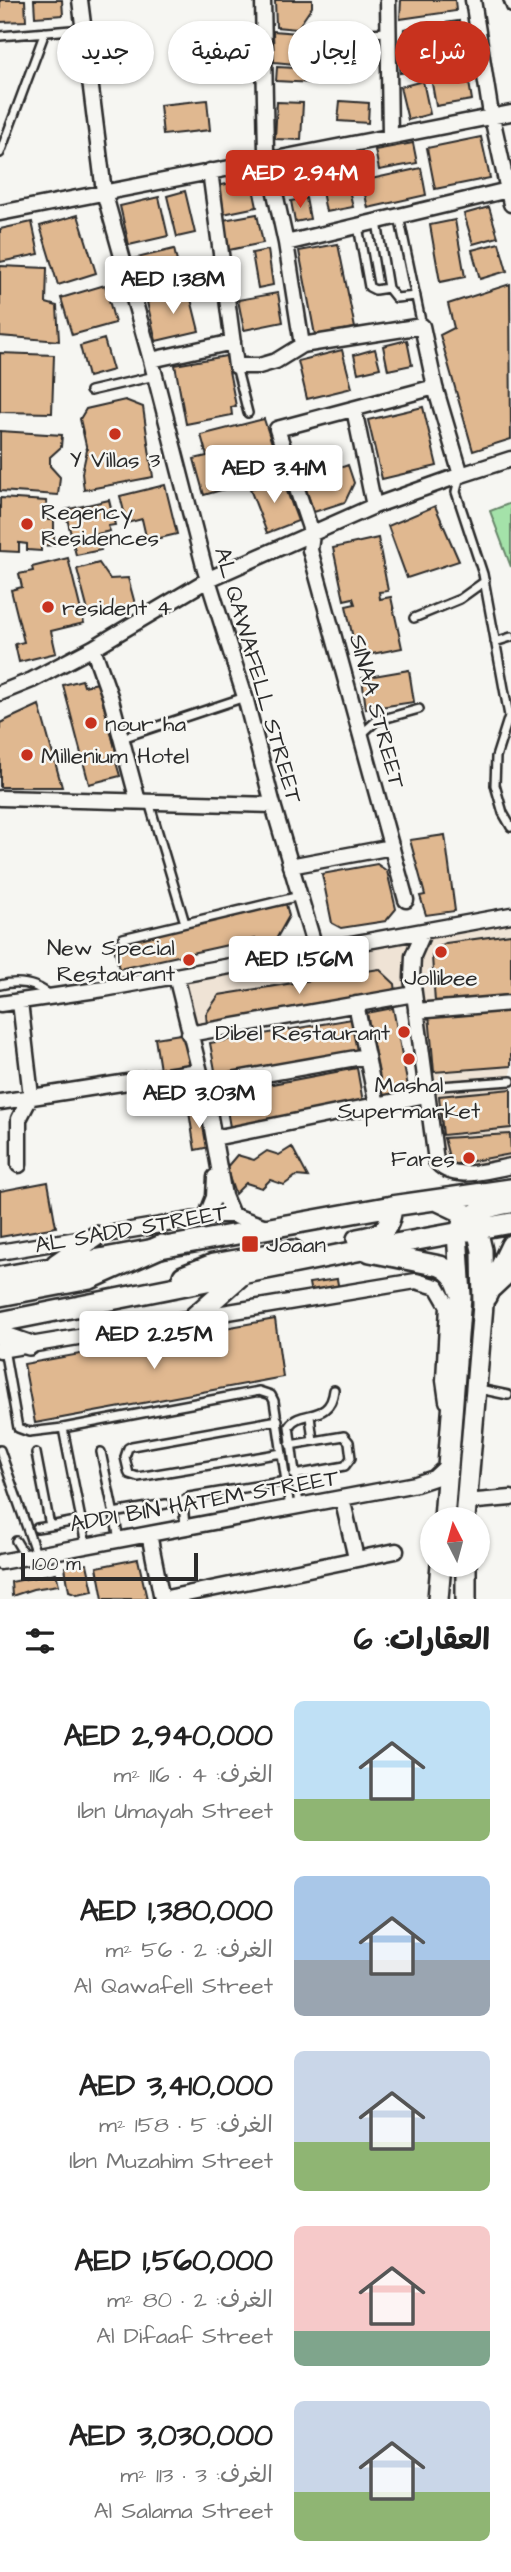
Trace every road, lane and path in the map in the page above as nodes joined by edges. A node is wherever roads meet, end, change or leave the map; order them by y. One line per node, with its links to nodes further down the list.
1 (80, 0): 7 (street, AL QAWAFELL STREET)
2 (263, 0): 18 (street)
3 (388, 0): 11 (street)
4 (472, 0): 15 (street)
5 (508, 0): 6 (lane)
6 (511, 8)
7 (83, 21)
8 (57, 31): 9 (lane)
9 (45, 32): 12 (lane); 17 (lane)
10 (381, 32): 11 (lane)
11 (387, 32): 16 (street)
12 (0, 36)
13 (91, 84): 20 (street, AL QAWAFELL STREET)
14 (511, 113): 15 (street)
15 (492, 117): 16 (street); 21 (street)
16 (390, 136): 18 (street)
17 (0, 153)
18 (267, 162): 19 (street); 26 (street)
19 (210, 172): 20 (street); 30 (street)
20 (104, 192): 22 (street); 32 (street, AL QAWAFELL STREET)
21 (509, 197): 23 (street)
22 (0, 213)
23 (399, 216): 24 (street); 28 (lane)
24 (377, 221): 25 (street); 27 (lane)
25 (357, 226): 26 (street); 27 (lane)
26 (285, 243): 31 (street)
27 (388, 288): 28 (lane)
28 (415, 296): 29 (lane)
29 (422, 326): 31 (street); 35 (street)
30 (233, 342): 32 (street); 33 (street)
31 (302, 345): 33 (street)
32 (151, 360): 34 (street, AL QAWAFELL STREET)
33 (236, 366): 38 (lane)
34 (155, 376): 36 (lane); 44 (street, AL QAWAFELL STREET)
35 (435, 387): 37 (street); 40 (street)
36 (90, 391)
37 (354, 409): 41 (street); 42 (street, SINAA STREET)
38 (248, 413)
39 (511, 459): 40 (street)
40 (461, 475): 41 (street); 43 (lane)
41 (374, 506): 42 (street)
42 (312, 534): 44 (street); 53 (street, SINAA STREET)
43 (484, 577): 45 (lane); 47 (lane)
44 (209, 579): 48 (street); 50 (street, AL QAWAFELL STREET)
45 (414, 618)
46 (511, 637): 47 (lane)
47 (495, 642): 52 (lane)
48 (93, 648): 49 (street); 54 (street)
49 (0, 693)
50 (244, 697): 54 (lane); 57 (street, AL QAWAFELL STREET)
51 (419, 709): 53 (lane)
52 (510, 716): 58 (lane)
53 (362, 734): 59 (street, SINAA STREET)
54 (122, 737): 56 (street)
55 (0, 798): 56 (street)
56 (143, 802): 57 (street); 64 (lane)
57 (272, 805): 60 (street, AL QAWAFELL STREET)
58 (511, 827)
59 (392, 848): 60 (street); 62 (street, SINAA STREET)
60 (290, 866): 61 (street, AL QAWAFELL STREET)
61 (299, 896): 64 (lane); 67 (street, AL QAWAFELL STREET)
62 (406, 900)
63 (511, 915): 65 (street)
64 (185, 923): 66 (lane)
65 (424, 930): 67 (street); 70 (street)
66 (123, 938)
67 (316, 951): 68 (street)
68 (176, 976): 71 (street); 77 (street)
69 (0, 985): 71 (lane)
70 (414, 994): 75 (street); 76 (street)
71 (53, 998): 72 (street)
72 (20, 1002): 74 (street); 82 (street)
73 (511, 1003): 76 (street)
74 (0, 1004)
75 (356, 1004): 77 (street); 78 (street)
76 (416, 1011): 81 (street)
77 (189, 1034): 79 (street)
78 (367, 1056): 79 (street); 84 (street)
79 (201, 1078): 82 (street); 85 (street)
80 (511, 1080): 81 (lane)
81 (426, 1091): 84 (street); 88 (street)
82 (32, 1096): 83 (street); 86 (street)
83 (0, 1102)
84 (377, 1105): 85 (street)
85 (214, 1138): 87 (street)
86 (19, 1165)
87 (217, 1166): 93 (street); 94 (street)
88 (511, 1166)
89 (511, 1189): 90 (main road, AL SADD STREET)
90 (438, 1201): 92 (main road, AL SADD STREET); 95 (main road)
91 (511, 1203): 95 (main road)
92 (392, 1206): 97 (main road, AL SADD STREET); 108 (main road)
93 (232, 1215): 94 (street, AL SADD STREET); 97 (street, AL SADD STREET)
94 (206, 1217): 99 (street, AL SADD STREET)
95 (474, 1223): 96 (main road); 98 (main road); 111 (main road)
96 (511, 1223)
97 (270, 1228): 101 (main road, AL SADD STREET)
98 (457, 1232): 102 (main road); 110 (main road)
99 (96, 1236): 103 (street, AL SADD STREET); 104 (main road)
100 (511, 1245): 111 (main road)
101 (162, 1246): 104 (main road, AL SADD STREET); 109 (main road)
102 (362, 1250): 105 (main road); 110 (main road)
103 (0, 1252)
104 (51, 1267): 107 (main road, AL SADD STREET)
105 (245, 1273): 108 (main road); 112 (main road)
106 (511, 1273): 111 (street)
107 (0, 1277)
108 (154, 1291): 113 (main road)
109 (0, 1295)
110 (461, 1296): 122 (main road)
111 (483, 1305): 116 (main road)
112 (195, 1317): 115 (street); 122 (street)
113 (0, 1322)
114 (1, 1345): 115 (main road); 121 (lane)
115 (29, 1345)
116 (474, 1389): 118 (lane); 138 (main road)
117 (334, 1390): 119 (lane)
118 (508, 1395)
119 (310, 1416): 123 (lane); 124 (lane)
120 (278, 1420): 121 (lane); 128 (lane); 128 (lane)
121 (63, 1428): 142 (lane)
122 (452, 1429): 129 (main road)
123 (313, 1441): 124 (lane); 130 (lane)
124 (290, 1445): 130 (lane)
125 (0, 1450): 151 (lane)
126 (101, 1452): 141 (lane)
127 (36, 1453): 143 (lane)
128 (282, 1453): 131 (lane)
129 (448, 1465): 132 (street, ADDI BIN HATEM STREET); 139 (main road)
130 (294, 1475): 136 (lane)
131 (286, 1481): 136 (lane); 144 (lane)
132 (416, 1484): 133 (street, ADDI BIN HATEM STREET); 137 (street)
133 (342, 1498): 136 (street, ADDI BIN HATEM STREET); 152 (street)
134 (511, 1498): 140 (street)
135 (166, 1504): 141 (lane)
136 (295, 1507): 144 (street, ADDI BIN HATEM STREET)
137 (452, 1507)
138 (455, 1507)
139 (455, 1507)
140 (469, 1507)
141 (113, 1513): 147 (lane)
142 (81, 1520): 143 (lane); 149 (lane)
143 (50, 1526): 145 (lane)
144 (186, 1527): 146 (street, ADDI BIN HATEM STREET)
145 (37, 1528)
146 (149, 1534): 147 (street, ADDI BIN HATEM STREET); 156 (street)
147 (119, 1539): 149 (street, ADDI BIN HATEM STREET)
148 (16, 1541): 151 (lane)
149 (86, 1545): 151 (street, ADDI BIN HATEM STREET)
150 (396, 1551): 152 (street)
151 (31, 1555): 153 (street, ADDI BIN HATEM STREET)
152 (356, 1558): 156 (street)
153 (0, 1562)
154 (440, 1577): 157 (main road)
155 (466, 1577): 158 (main road)
156 (162, 1599)
157 (438, 1599)
158 (466, 1599)

